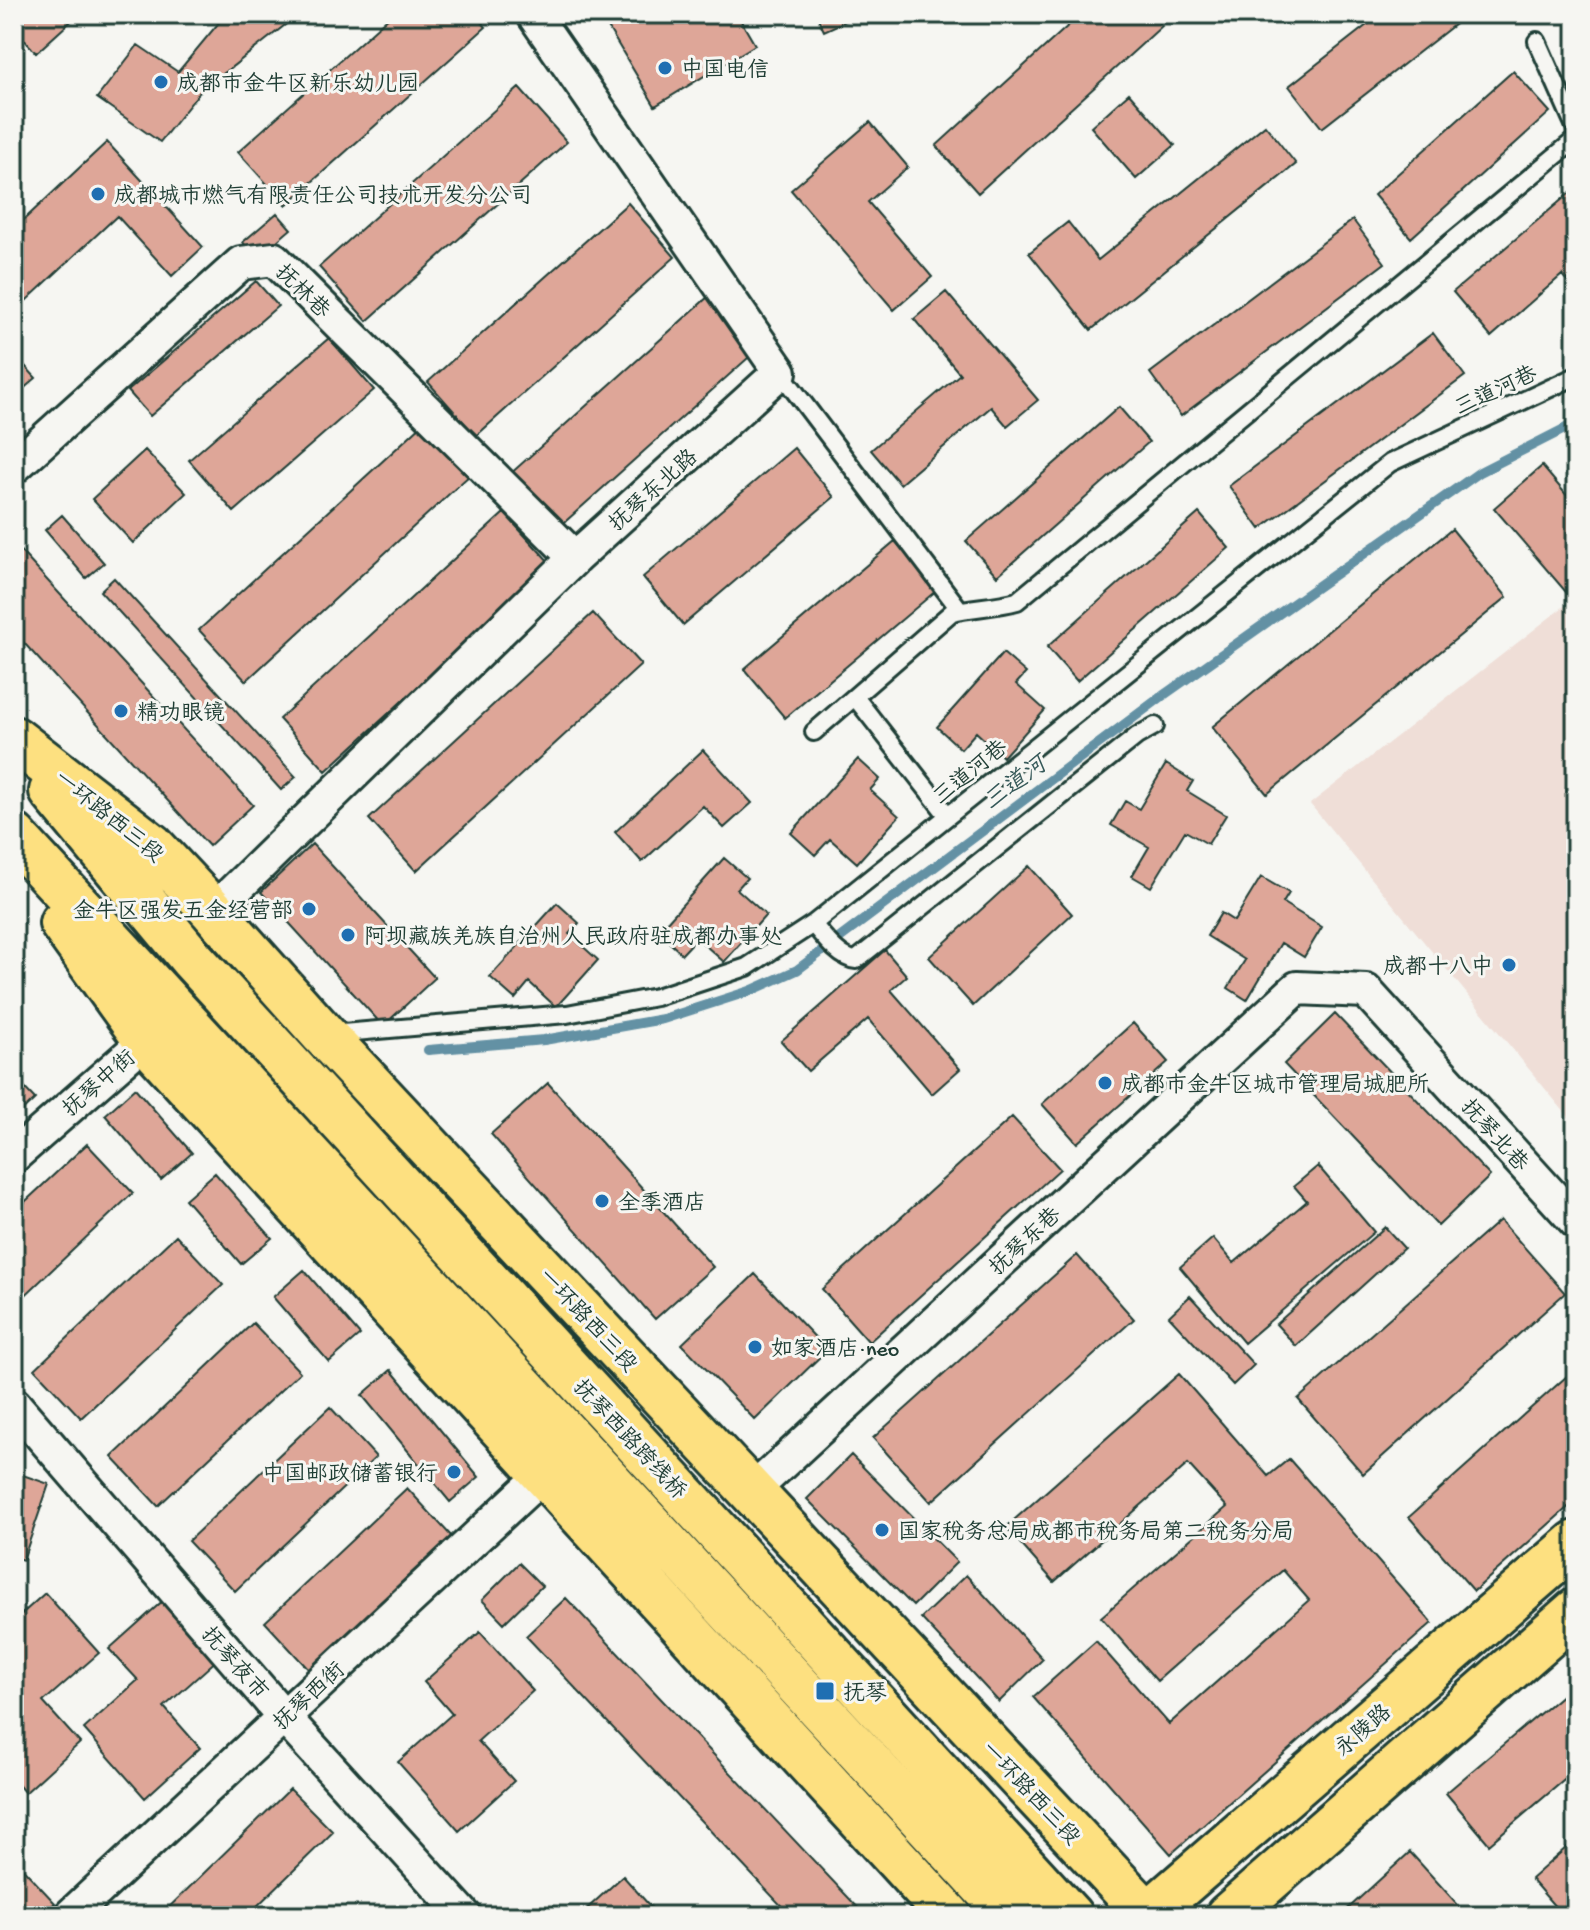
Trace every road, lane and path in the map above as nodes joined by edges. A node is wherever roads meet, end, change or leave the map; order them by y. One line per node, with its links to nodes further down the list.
1 (533, 14): 5 (street)
2 (1537, 41): 3 (lane)
3 (1576, 129)
4 (1576, 139): 9 (lane)
5 (780, 372): 8 (street, 抚琴东北路); 9 (lane)
6 (1576, 376): 15 (lane, 三道河巷)
7 (14, 467): 8 (street, 抚林巷)
8 (575, 558): 18 (street, 抚琴东北路)
9 (960, 610): 10 (lane)
10 (855, 697): 12 (lane); 15 (lane)
11 (1155, 726): 19 (lane)
12 (814, 732)
13 (14, 739): 18 (main road, 一环路西三段)
14 (14, 746): 35 (main road, 抚琴西路跨线桥)
15 (948, 816): 19 (lane, 三道河巷)
16 (14, 836): 34 (main road, 抚琴西路跨线桥)
17 (14, 856): 22 (main road)
18 (213, 911): 21 (main road, 一环路西三段)
19 (816, 928): 21 (lane, 三道河巷)
20 (1297, 988): 24 (street, 抚琴北巷); 27 (street, 抚琴东巷)
21 (323, 1034): 27 (main road, 一环路西三段)
22 (146, 1040): 23 (street, 抚琴中街); 26 (main road)
23 (14, 1156)
24 (1576, 1222)
25 (14, 1404): 30 (street, 抚琴夜市)
26 (545, 1473): 30 (street, 抚琴西街); 33 (main road)
27 (751, 1492): 36 (main road, 一环路西三段)
28 (1576, 1543): 36 (main road, 永陵路)
29 (1576, 1611): 37 (main road)
30 (284, 1717): 31 (street, 抚琴西街); 32 (street, 抚琴夜市)
31 (70, 1916)
32 (465, 1916)
33 (949, 1916)
34 (1011, 1916)
35 (1070, 1916)
36 (1148, 1916)
37 (1228, 1916)

